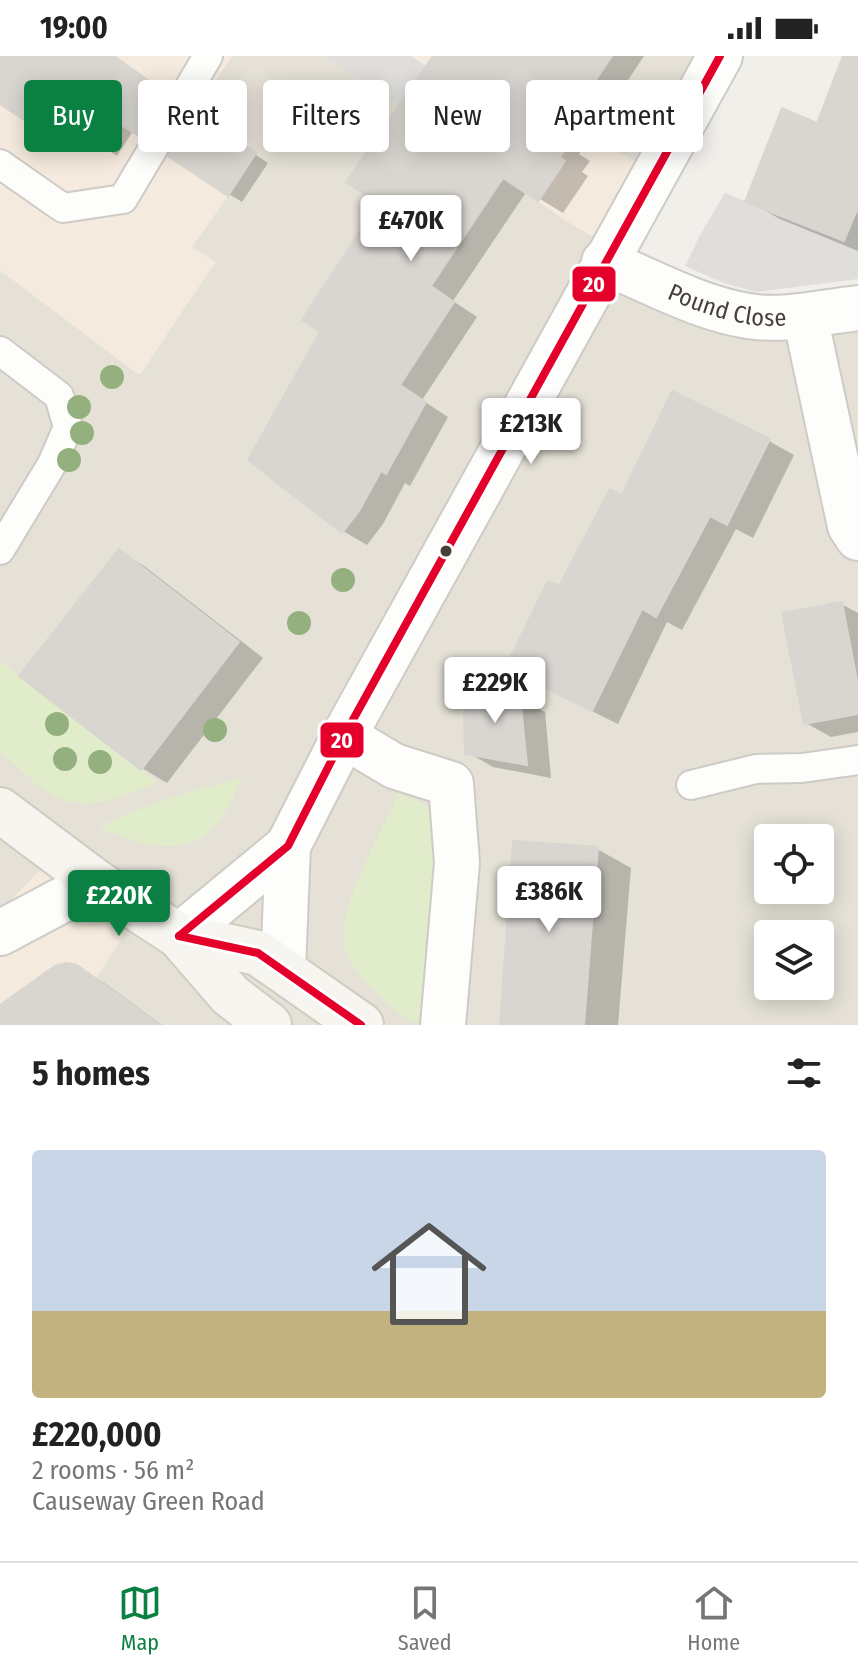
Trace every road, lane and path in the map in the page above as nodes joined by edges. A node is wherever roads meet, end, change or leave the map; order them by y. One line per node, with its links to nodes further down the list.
1 (208, 56): 3 (lane)
2 (720, 56): 4 (street)
3 (0, 164)
4 (604, 262): 6 (street, Pound Close); 10 (street)
5 (858, 308): 6 (street, Pound Close)
6 (805, 316): 8 (street)
7 (0, 351): 9 (lane)
8 (858, 538)
9 (0, 550)
10 (344, 736): 14 (street); 22 (street)
11 (858, 760): 12 (lane)
12 (691, 785)
13 (2, 818): 15 (main road)
14 (288, 846): 17 (street); 18 (street)
15 (96, 882): 16 (street); 17 (main road)
16 (0, 933)
17 (179, 936): 18 (main road); 19 (main road)
18 (266, 960): 19 (street); 21 (main road)
19 (212, 975): 20 (main road)
20 (269, 1025)
21 (361, 1025)
22 (443, 1025)

